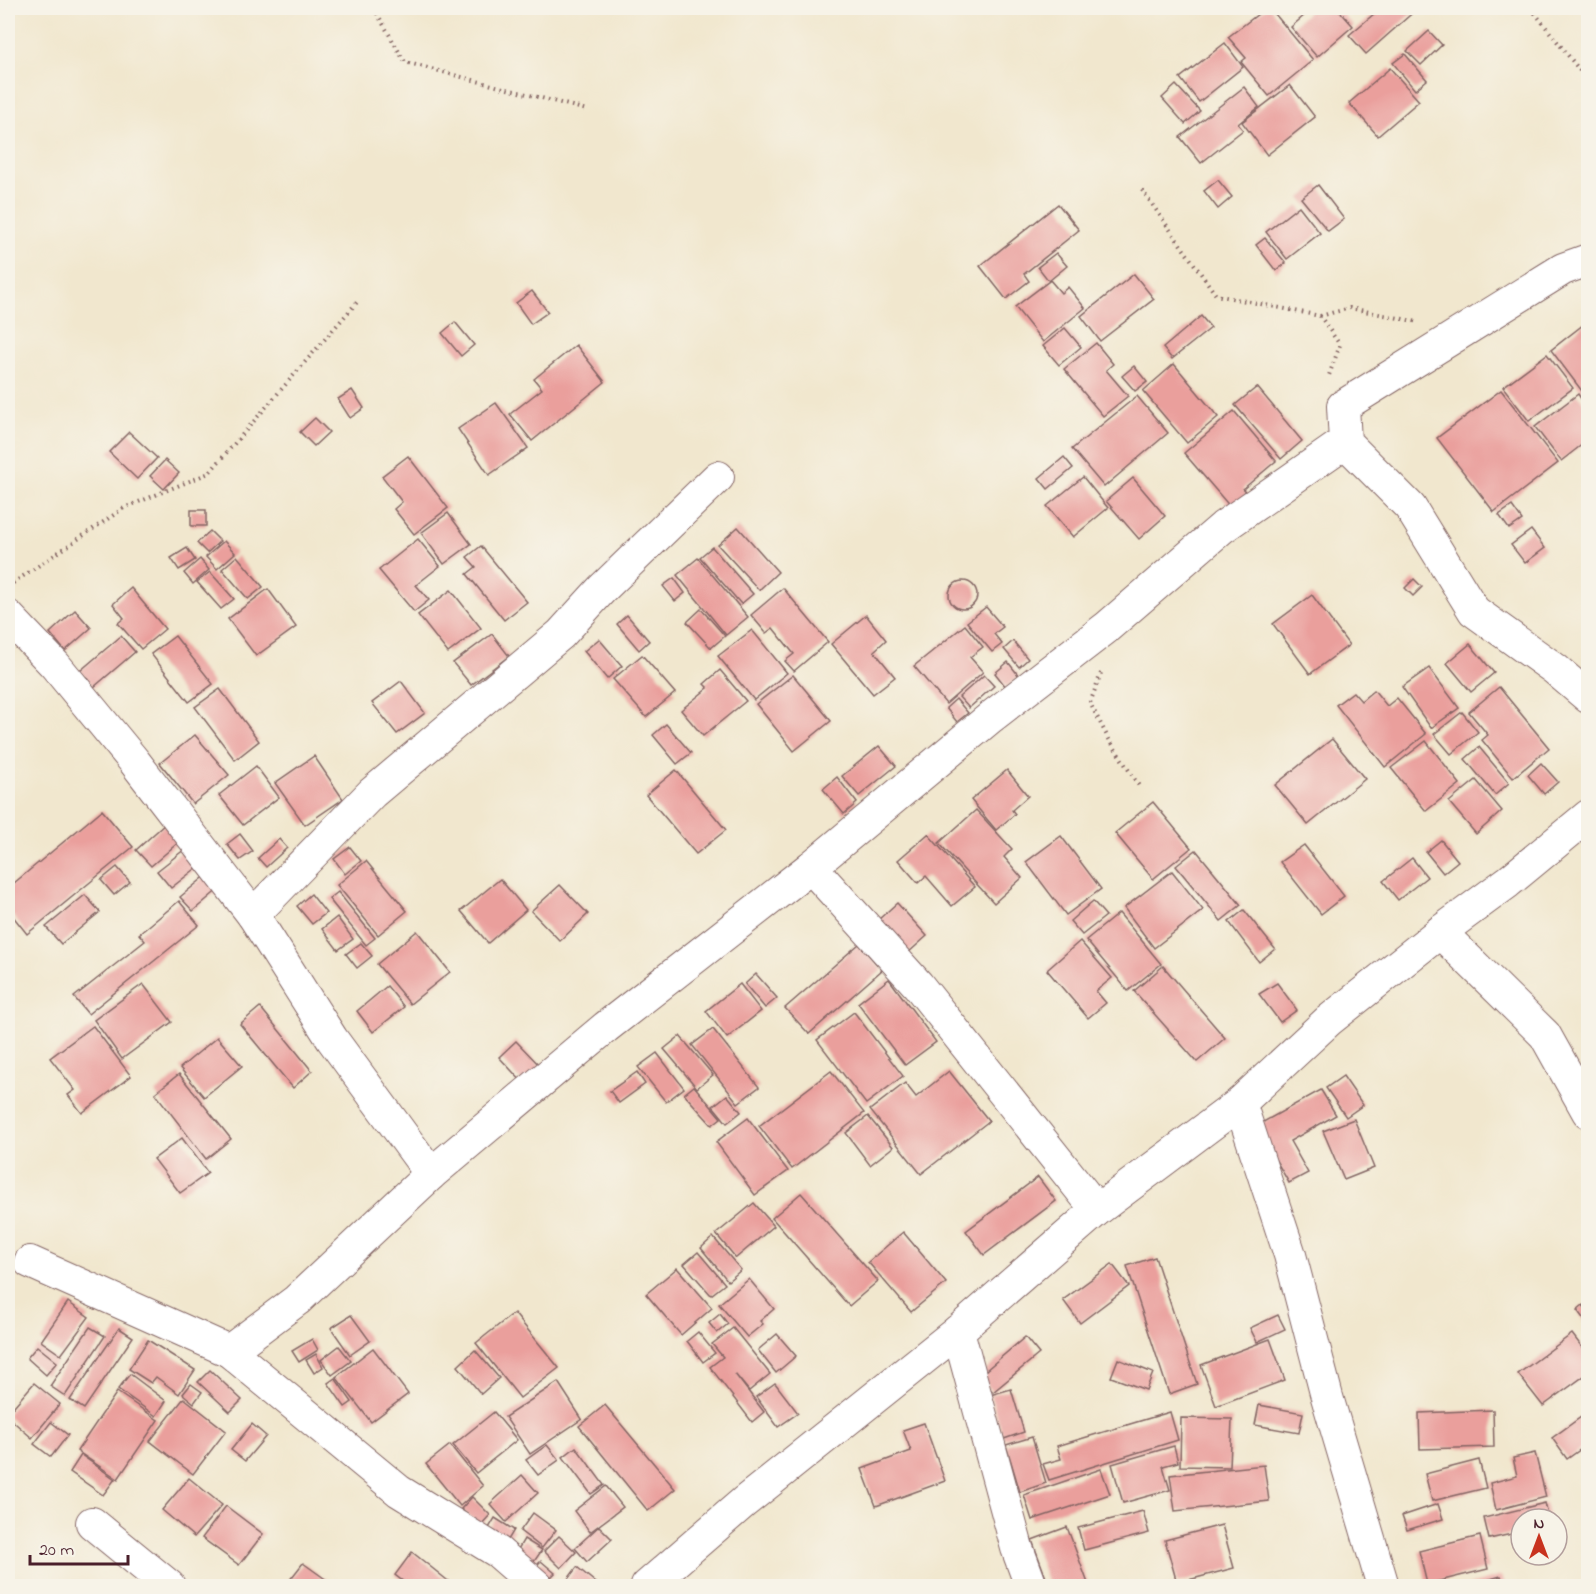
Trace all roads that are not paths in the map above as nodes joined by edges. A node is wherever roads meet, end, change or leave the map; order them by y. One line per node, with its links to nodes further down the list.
1 (1588, 260): 2 (street)
2 (1345, 442): 5 (street); 7 (street)
3 (718, 477): 8 (street)
4 (8, 616): 8 (street)
5 (1588, 697)
6 (1588, 816): 9 (street)
7 (811, 867): 12 (street); 13 (street)
8 (253, 915): 12 (street)
9 (1440, 932): 10 (street); 11 (street)
10 (1240, 1103): 13 (street); 22 (street)
11 (1588, 1112)
12 (431, 1174): 16 (street)
13 (1097, 1210): 15 (street)
14 (30, 1262): 16 (street)
15 (958, 1331): 20 (street); 21 (street)
16 (229, 1352): 19 (street)
17 (92, 1523): 18 (street)
18 (169, 1587)
19 (537, 1587)
20 (647, 1587)
21 (1031, 1587)
22 (1383, 1587)

